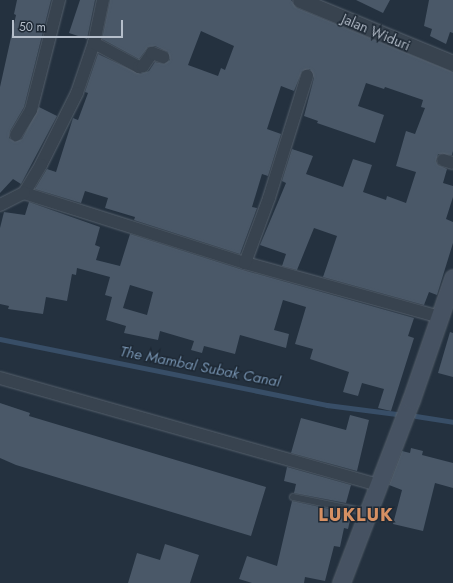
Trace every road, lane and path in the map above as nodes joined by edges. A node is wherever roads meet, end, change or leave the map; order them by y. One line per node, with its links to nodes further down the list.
1 (59, 0): 8 (street)
2 (104, 0): 4 (street)
3 (300, 0): 6 (street, Jalan Widuri)
4 (94, 43): 5 (street); 9 (street)
5 (163, 57)
6 (453, 63)
7 (307, 76): 11 (street)
8 (16, 135)
9 (24, 193): 10 (street); 11 (street)
10 (0, 205)
11 (245, 263): 13 (street)
12 (453, 278): 13 (main road)
13 (440, 317): 15 (main road)
14 (0, 378): 15 (street)
15 (377, 485): 17 (main road)
16 (293, 497): 17 (lane)
17 (366, 512): 18 (main road)
18 (341, 583)

